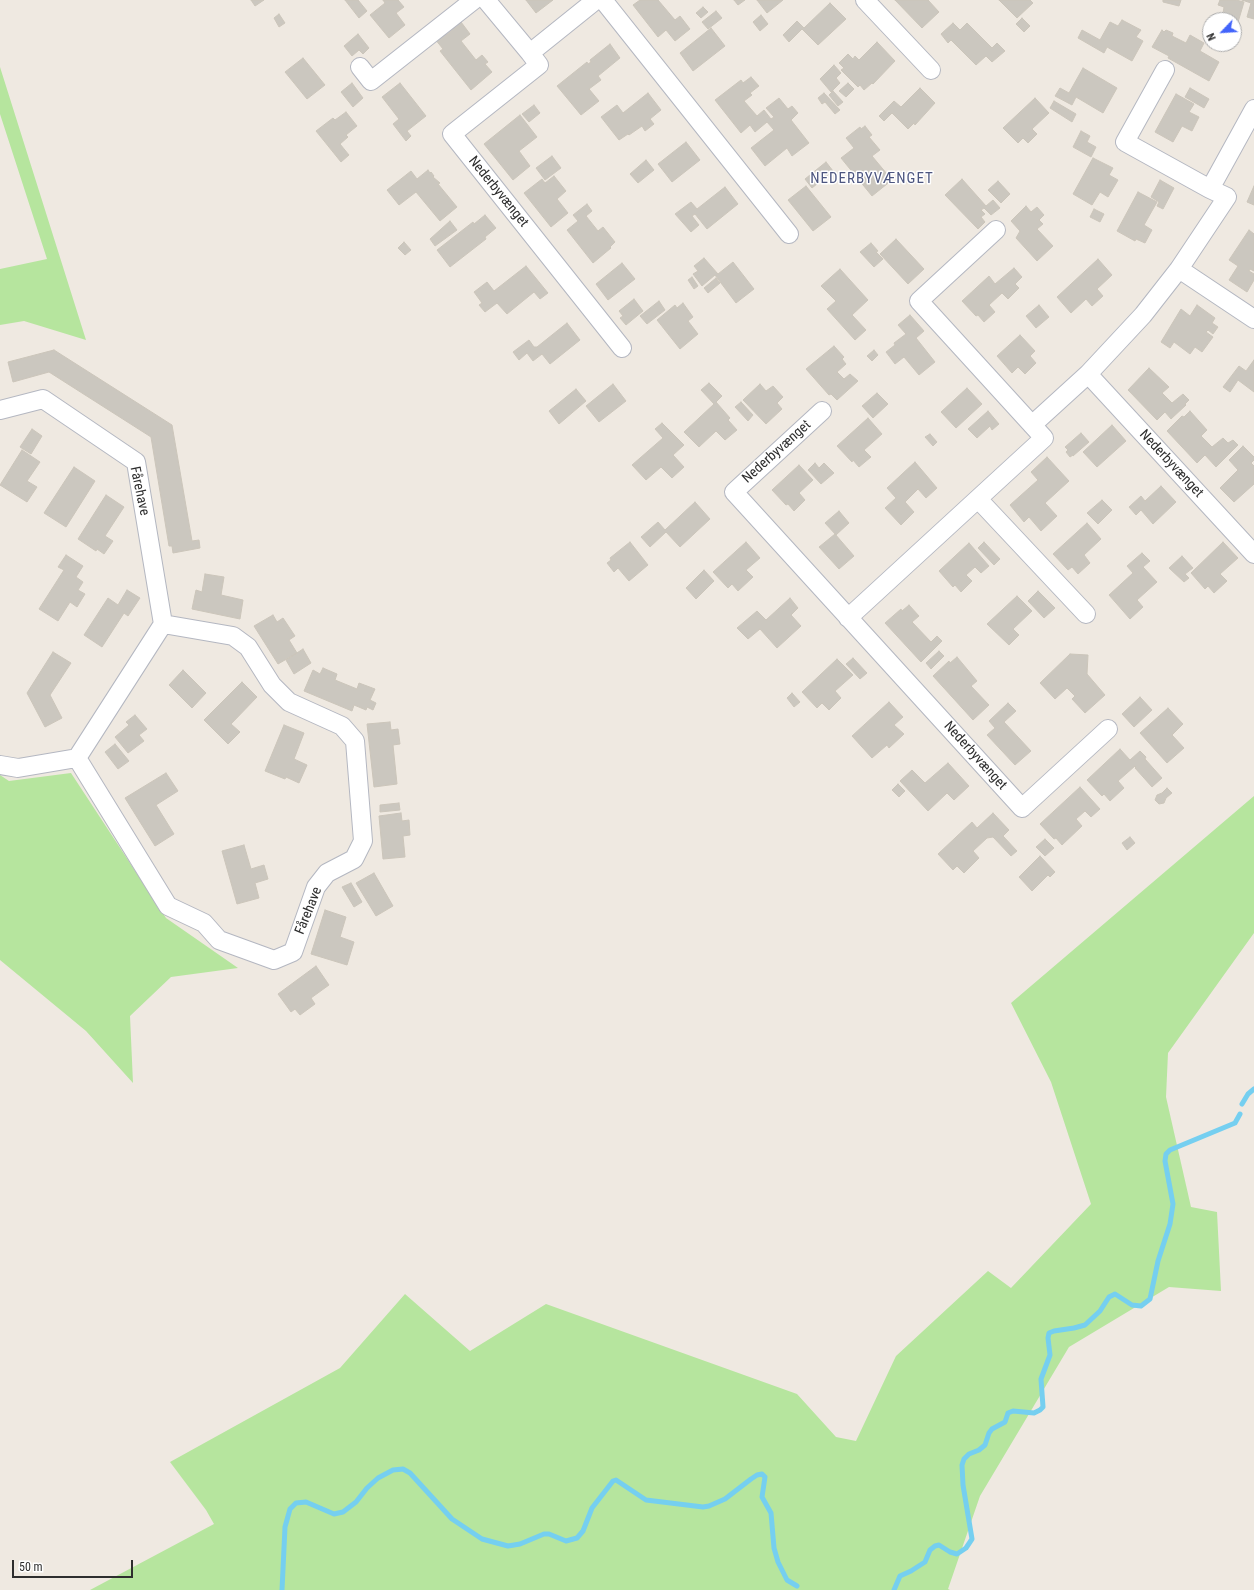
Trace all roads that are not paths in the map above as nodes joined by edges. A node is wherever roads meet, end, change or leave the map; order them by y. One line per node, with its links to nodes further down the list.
1 (474, 0): 7 (street)
2 (486, 0): 6 (street, Nederbyvænget)
3 (596, 0): 6 (street)
4 (603, 0): 13 (street)
5 (865, 0): 8 (street)
6 (530, 53): 16 (street, Nederbyvænget)
7 (360, 67)
8 (930, 70)
9 (1165, 70): 11 (street)
10 (1253, 113): 11 (street)
11 (1210, 189): 14 (street)
12 (996, 230): 20 (street)
13 (789, 234)
14 (1179, 269): 15 (street); 17 (street)
15 (1254, 319)
16 (622, 348)
17 (1088, 374): 20 (street); 22 (street, Nederbyvænget)
18 (0, 410): 25 (street, Fårehave)
19 (822, 411): 24 (street, Nederbyvænget)
20 (1032, 426): 21 (street)
21 (978, 498): 23 (street); 24 (street)
22 (1254, 554)
23 (1086, 614)
24 (848, 618): 26 (street, Nederbyvænget)
25 (163, 624): 27 (street); 27 (street, Fårehave)
26 (1108, 729)
27 (77, 758): 28 (street)
28 (0, 765)

